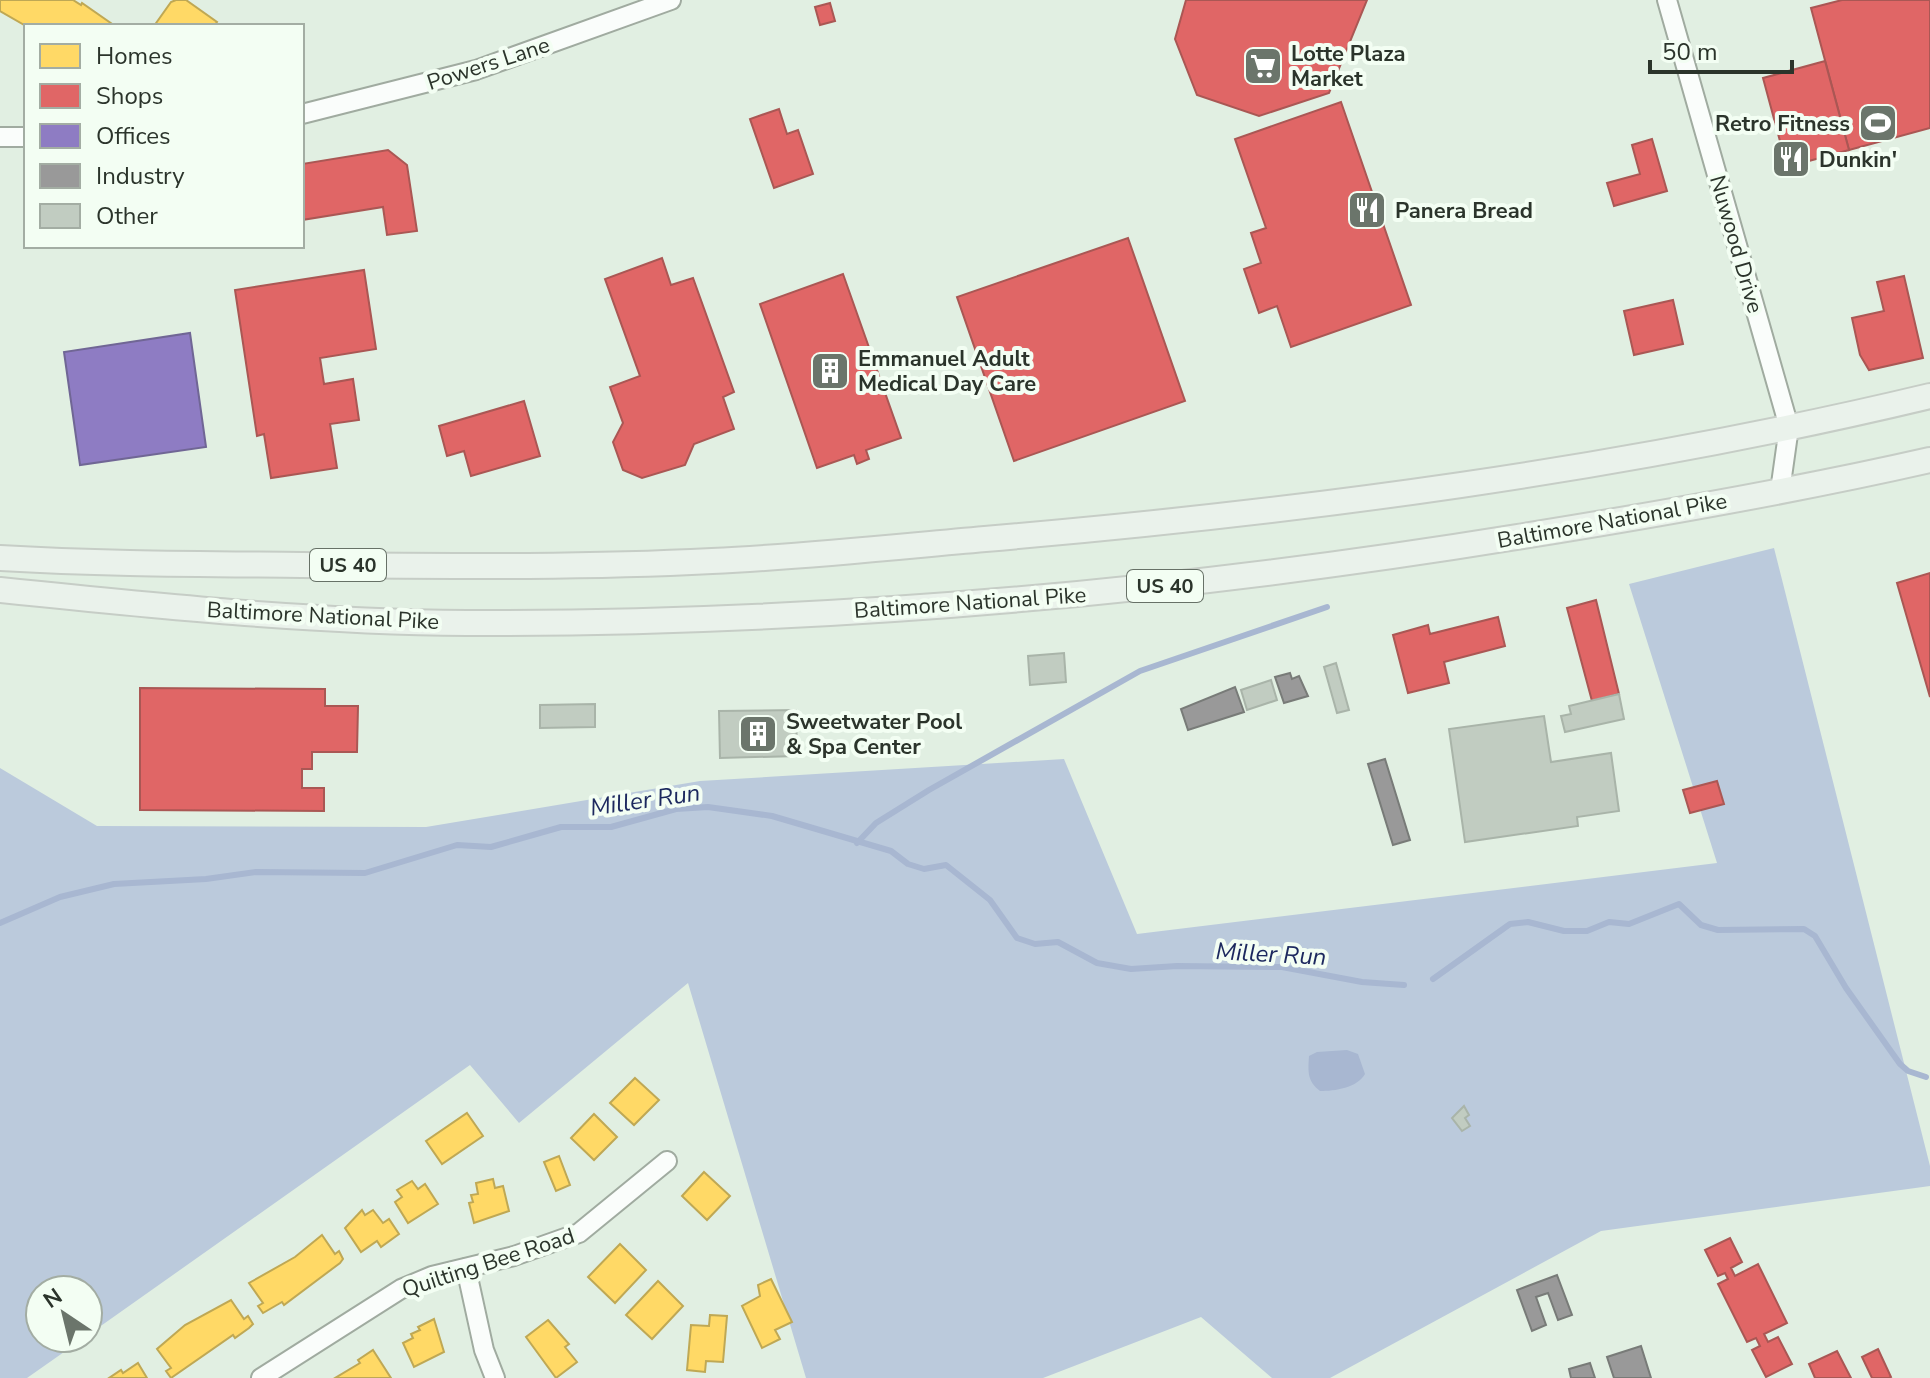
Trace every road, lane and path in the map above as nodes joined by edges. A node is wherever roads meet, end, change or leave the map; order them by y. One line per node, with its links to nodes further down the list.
1 (671, 0): 3 (street, Powers Lane)
2 (1667, 0): 7 (street, Nuwood Drive)
3 (304, 113)
4 (0, 137): 5 (street)
5 (24, 137)
6 (1930, 396): 7 (main road, Baltimore National Pike / US 40)
7 (1789, 427): 9 (street, Nuwood Drive); 10 (main road, Baltimore National Pike / US 40)
8 (1930, 460): 9 (main road, Baltimore National Pike / US 40)
9 (1780, 491): 11 (main road, Baltimore National Pike / US 40)
10 (0, 558)
11 (0, 590)
12 (667, 1161): 13 (street, Quilting Bee Road)
13 (466, 1268): 14 (street, Quilting Bee Road); 15 (street)
14 (261, 1378)
15 (495, 1378)

